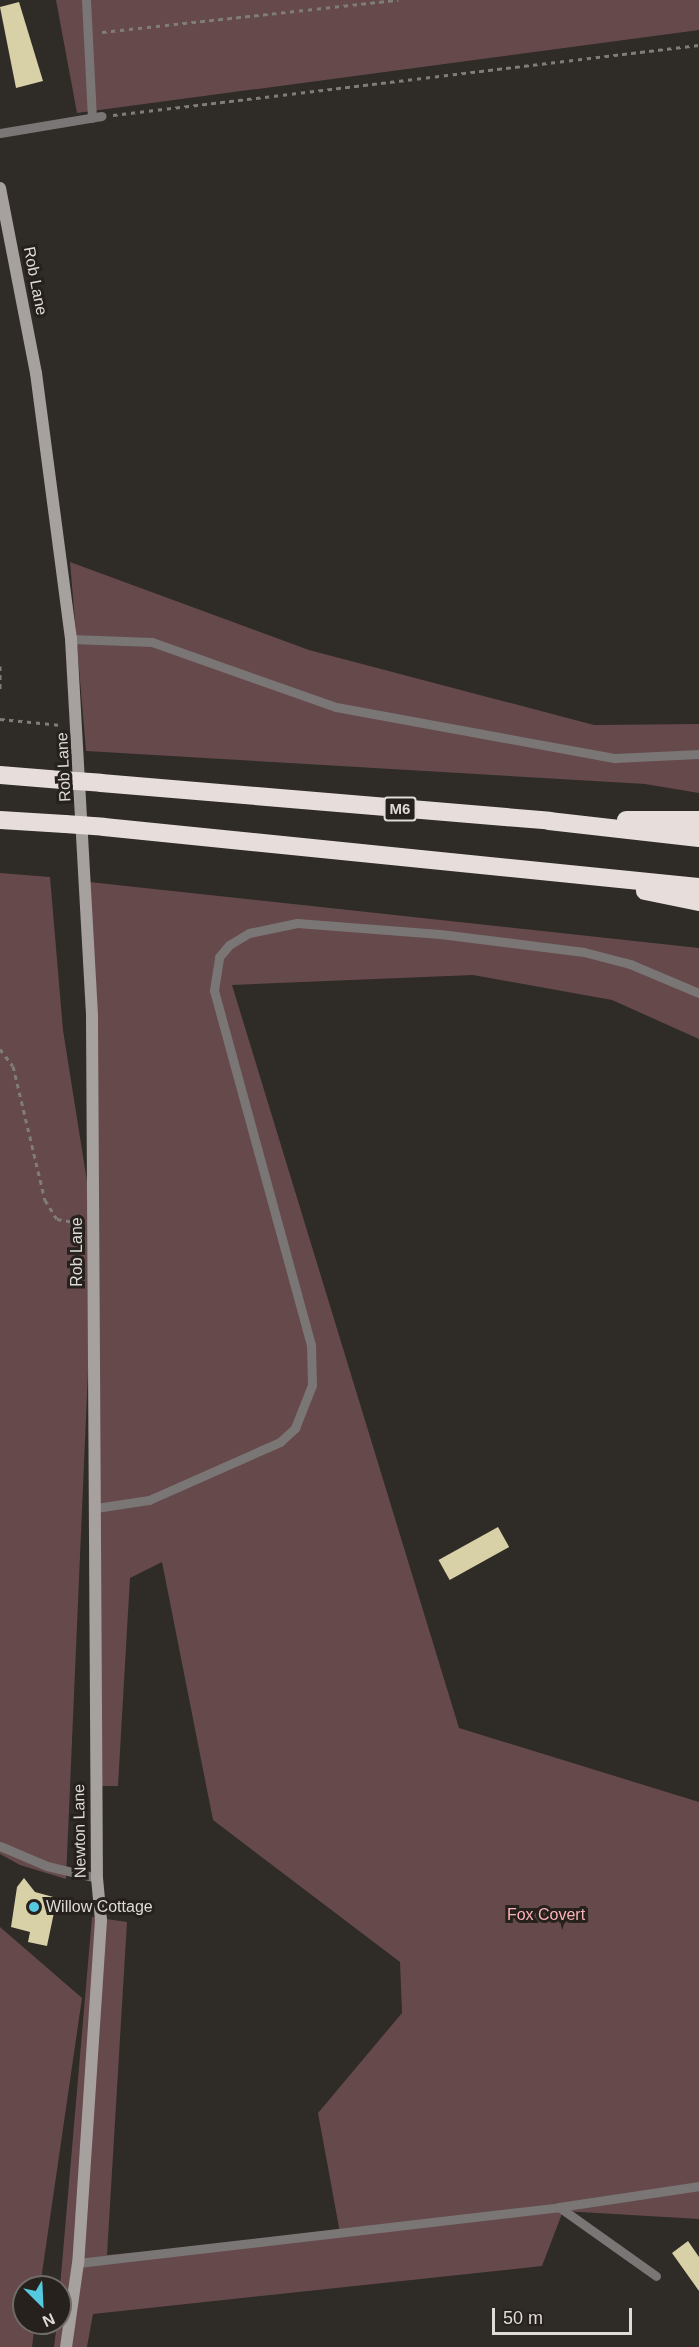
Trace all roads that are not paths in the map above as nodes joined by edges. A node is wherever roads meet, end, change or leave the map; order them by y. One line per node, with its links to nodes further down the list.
1 (86, 0): 3 (lane)
2 (102, 116): 3 (lane)
3 (92, 118): 4 (lane)
4 (0, 133)
5 (0, 188): 6 (street, Rob Lane)
6 (71, 639): 7 (lane); 17 (street, Rob Lane)
7 (699, 754)
8 (0, 775): 11 (highway, M6, bridge)
9 (0, 819): 13 (highway, bridge)
10 (699, 820): 11 (highway)
11 (549, 821): 12 (highway, M6)
12 (699, 838)
13 (549, 870): 14 (highway); 15 (highway)
14 (699, 887)
15 (699, 902)
16 (699, 993): 18 (lane)
17 (94, 1350): 18 (street, Newton Lane)
18 (96, 1508): 20 (street, Newton Lane)
19 (0, 1846): 20 (lane)
20 (97, 1878): 23 (street, Newton Lane)
21 (699, 2186): 22 (lane)
22 (559, 2207): 23 (lane); 24 (lane)
23 (78, 2263): 25 (street, Newton Lane)
24 (656, 2276)
25 (66, 2347)

